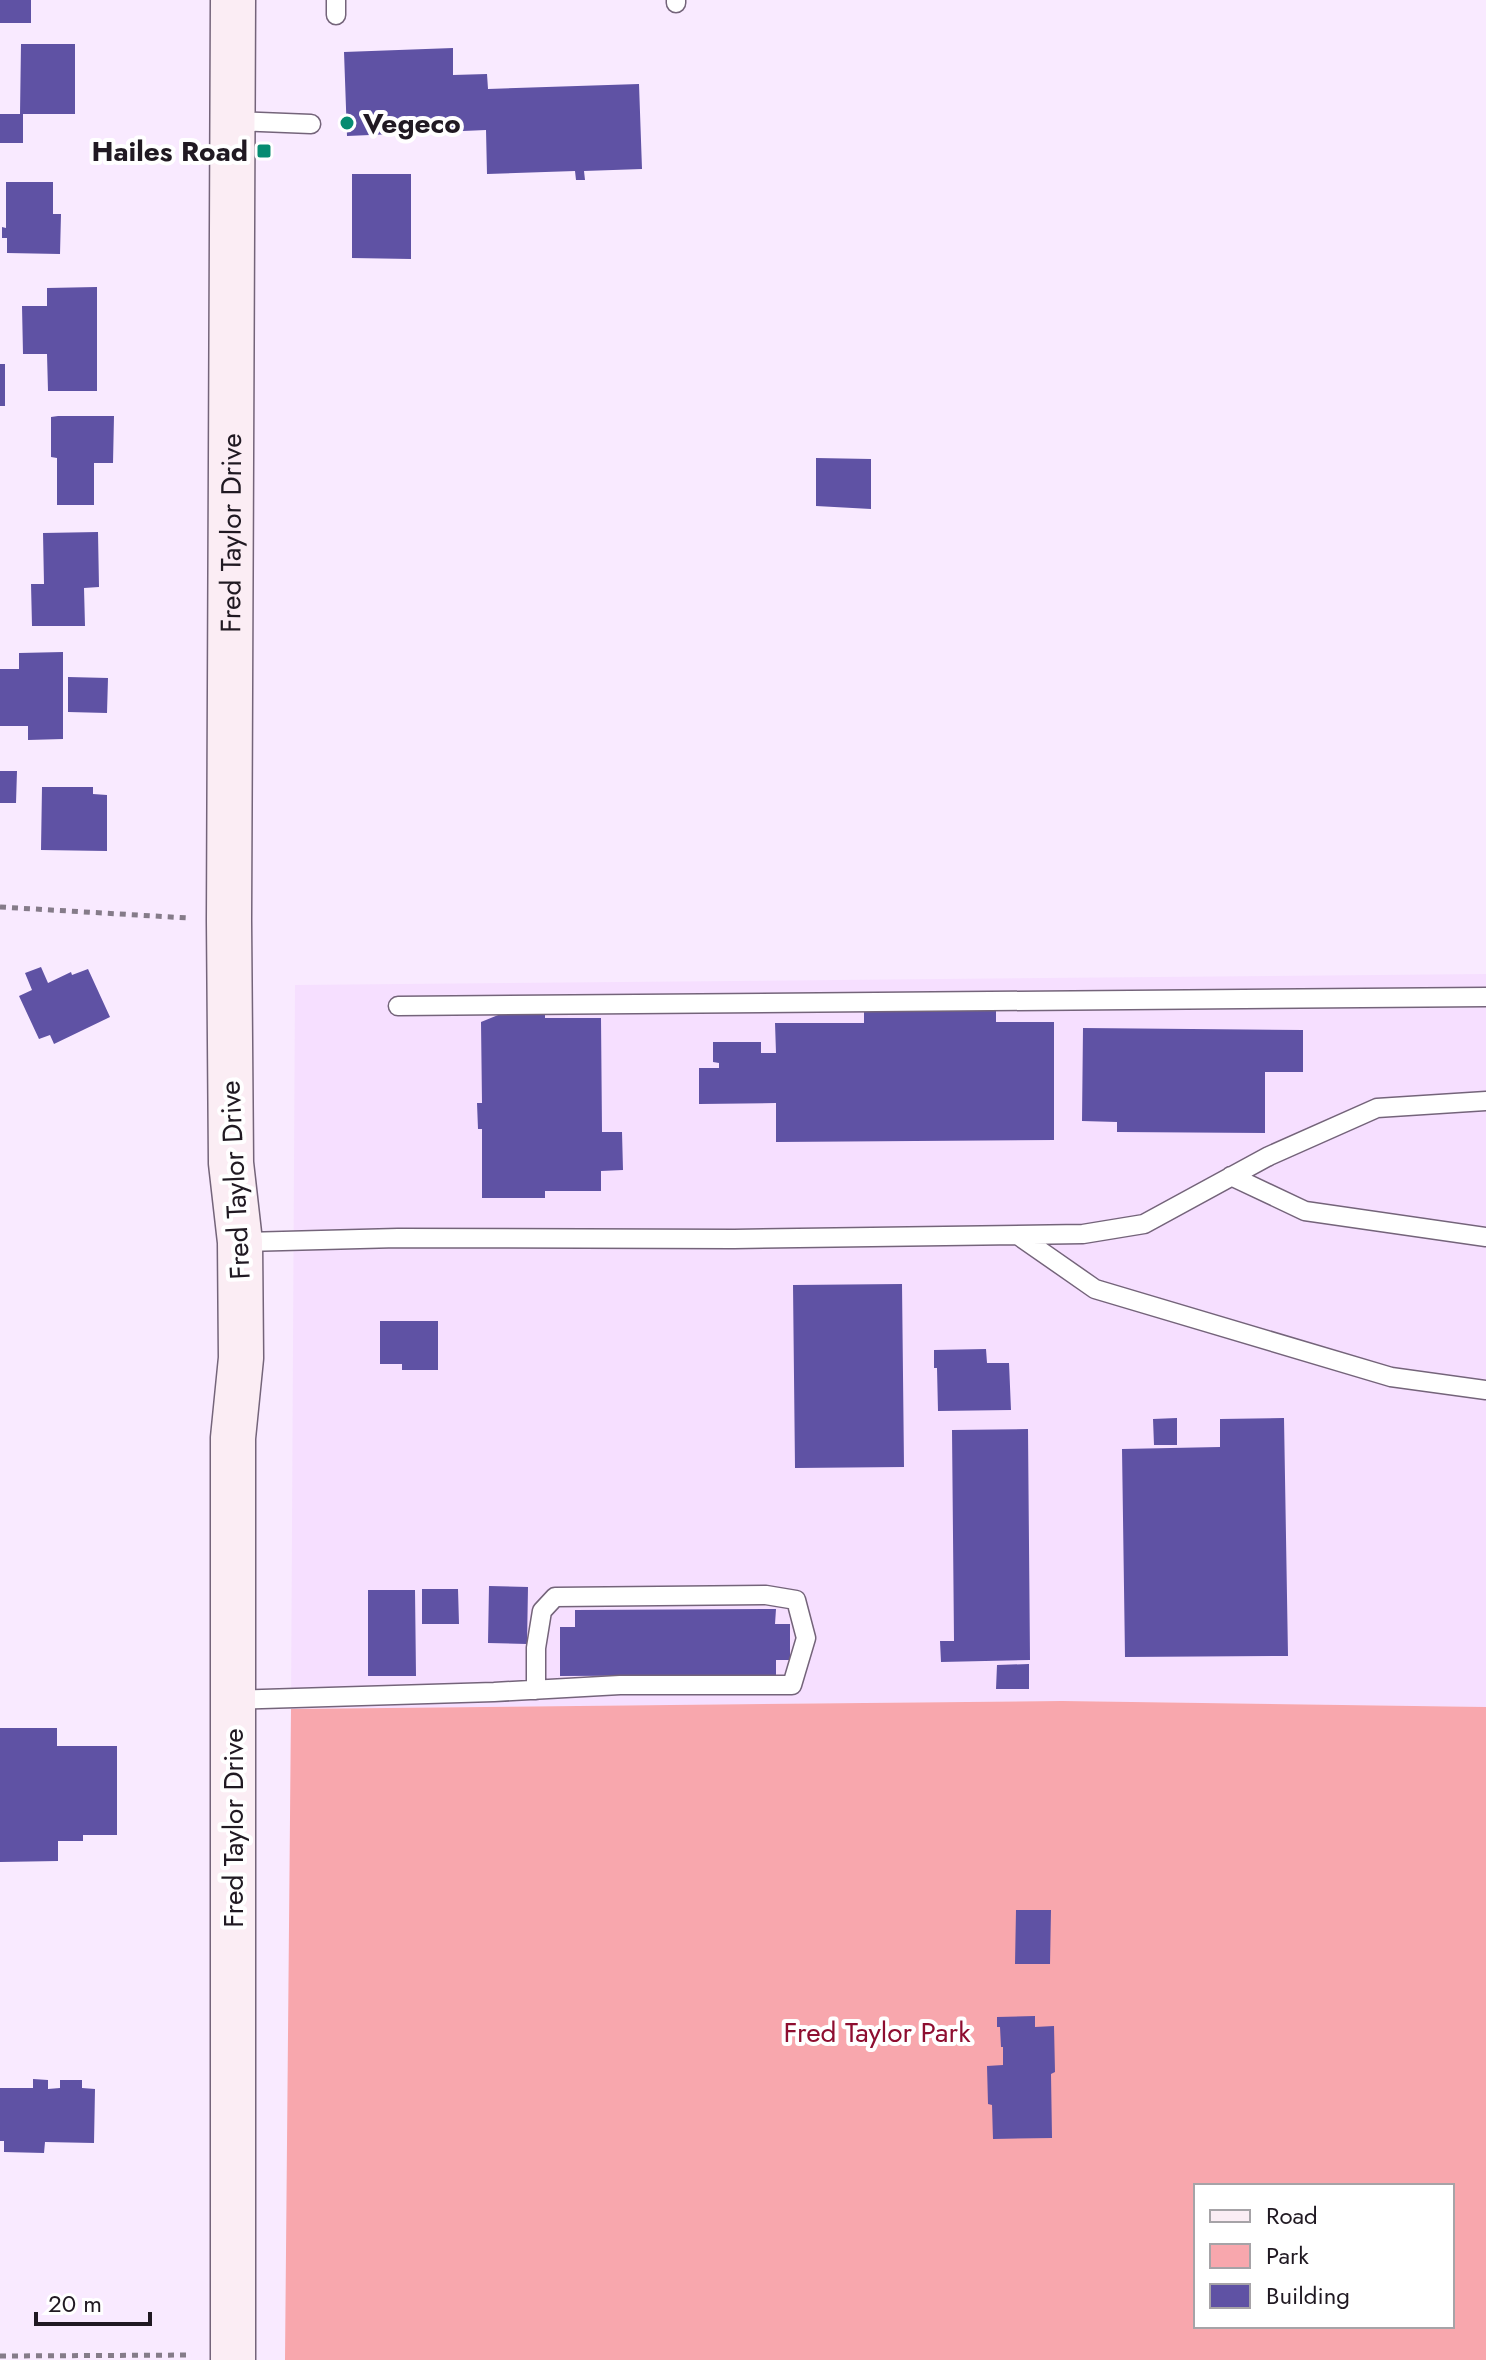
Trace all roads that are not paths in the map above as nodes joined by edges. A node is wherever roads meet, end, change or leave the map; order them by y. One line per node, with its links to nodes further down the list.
1 (233, 0): 2 (main road, Fred Taylor Drive)
2 (233, 121): 3 (lane); 10 (main road, Fred Taylor Drive)
3 (311, 124)
4 (1486, 997): 5 (lane)
5 (398, 1006)
6 (1486, 1101): 7 (lane)
7 (1231, 1176): 8 (lane); 9 (lane)
8 (1019, 1236): 10 (lane); 11 (lane)
9 (1486, 1237)
10 (240, 1242): 13 (main road, Fred Taylor Drive)
11 (1486, 1390)
12 (536, 1690): 12 (lane); 13 (lane)
13 (233, 1700): 14 (main road, Fred Taylor Drive)
14 (233, 2357)

